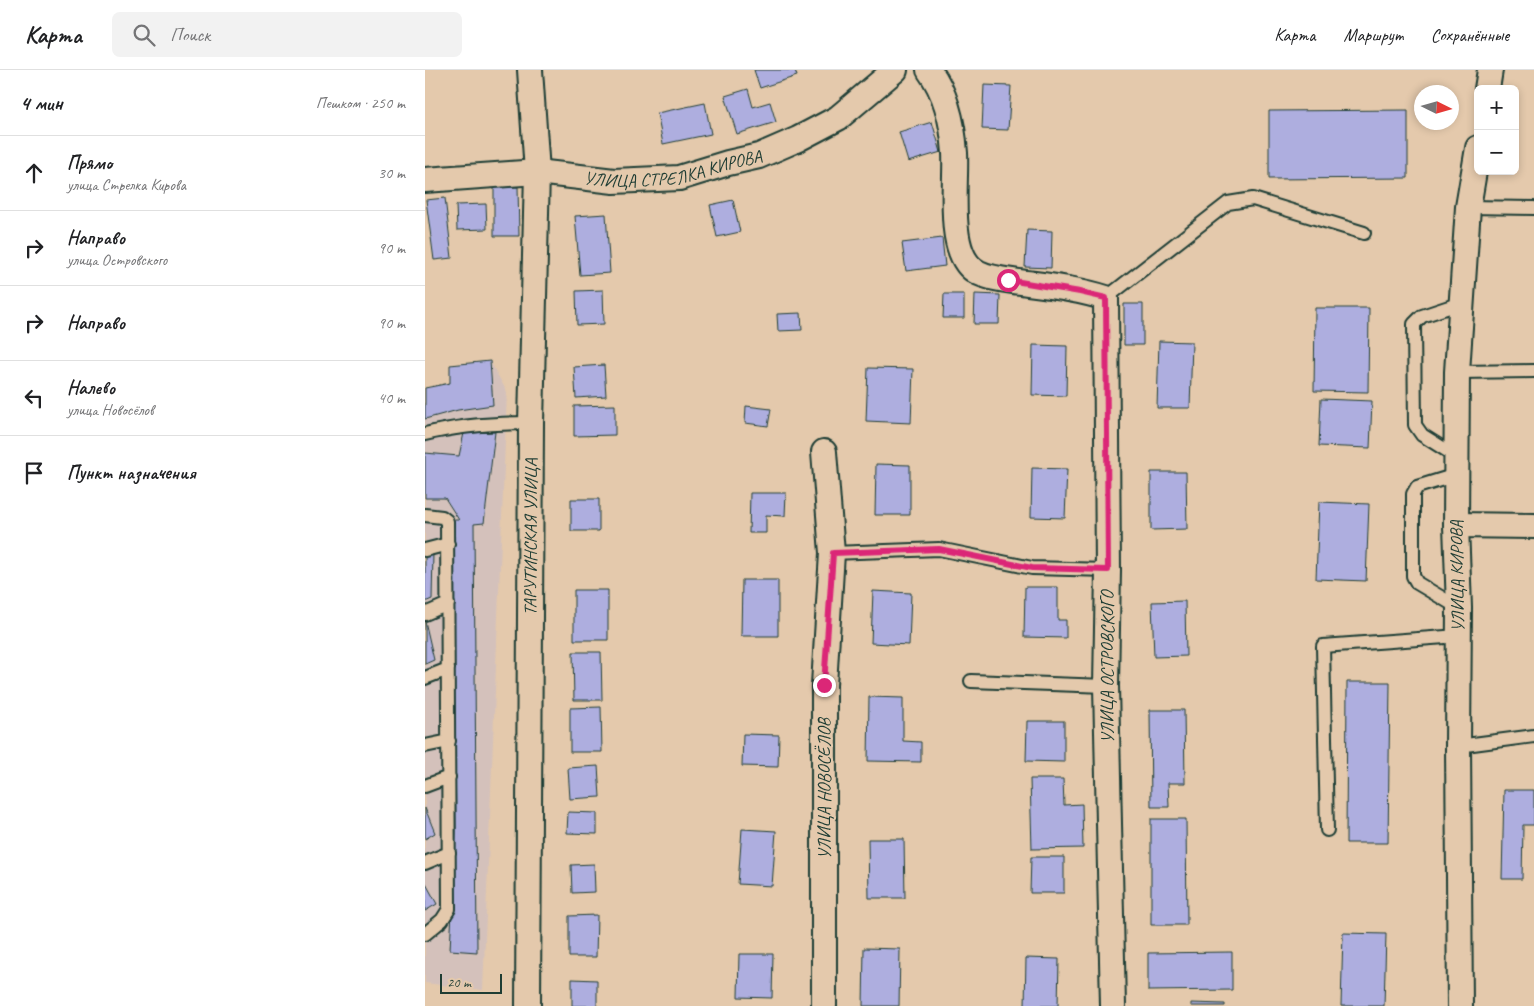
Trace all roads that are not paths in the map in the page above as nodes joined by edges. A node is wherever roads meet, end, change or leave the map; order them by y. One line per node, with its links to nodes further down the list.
1 (530, 70): 6 (street, ТАРУТИНСКАЯ УЛИЦА)
2 (895, 70): 6 (street, УЛИЦА СТРЕЛКА КИРОВА)
3 (929, 70): 12 (street)
4 (1490, 70): 5 (street)
5 (1488, 85)
6 (537, 172): 8 (street, УЛИЦА СТРЕЛКА КИРОВА); 16 (street, ТАРУТИНСКАЯ УЛИЦА)
7 (1474, 172): 9 (street, УЛИЦА КИРОВА)
8 (425, 180)
9 (1468, 207): 10 (lane); 13 (street, УЛИЦА КИРОВА)
10 (1534, 208)
11 (1364, 233): 12 (lane)
12 (1106, 298): 26 (street, УЛИЦА ОСТРОВСКОГО)
13 (1461, 303): 15 (street, УЛИЦА КИРОВА); 19 (lane)
14 (1534, 371): 15 (lane)
15 (1457, 372): 19 (street, УЛИЦА КИРОВА)
16 (531, 423): 17 (lane); 45 (street, ТАРУТИНСКАЯ УЛИЦА)
17 (425, 434)
18 (823, 452): 25 (street, УЛИЦА НОВОСЁЛОВ)
19 (1457, 466): 21 (street, УЛИЦА КИРОВА); 28 (lane)
20 (425, 515): 23 (lane)
21 (1456, 526): 22 (street); 28 (street, УЛИЦА КИРОВА)
22 (1534, 526)
23 (448, 544): 24 (lane); 27 (lane)
24 (425, 550)
25 (833, 553): 26 (lane); 46 (street, УЛИЦА НОВОСЁЛОВ)
26 (1108, 570): 34 (street, УЛИЦА ОСТРОВСКОГО)
27 (448, 604): 29 (lane); 31 (lane)
28 (1459, 608): 30 (street, УЛИЦА КИРОВА)
29 (425, 614)
30 (1459, 636): 38 (street, УЛИЦА КИРОВА); 41 (lane)
31 (448, 668): 32 (lane); 36 (lane)
32 (425, 678)
33 (971, 681): 34 (lane)
34 (1106, 686): 47 (street, УЛИЦА ОСТРОВСКОГО)
35 (1534, 736): 38 (lane)
36 (449, 741): 37 (lane); 39 (lane)
37 (425, 746)
38 (1457, 746): 48 (street, УЛИЦА КИРОВА)
39 (449, 777): 40 (lane); 42 (lane)
40 (425, 786)
41 (1327, 830)
42 (449, 852): 43 (lane); 44 (lane)
43 (425, 863)
44 (425, 934)
45 (528, 1006)
46 (824, 1006)
47 (1113, 1006)
48 (1460, 1006)

